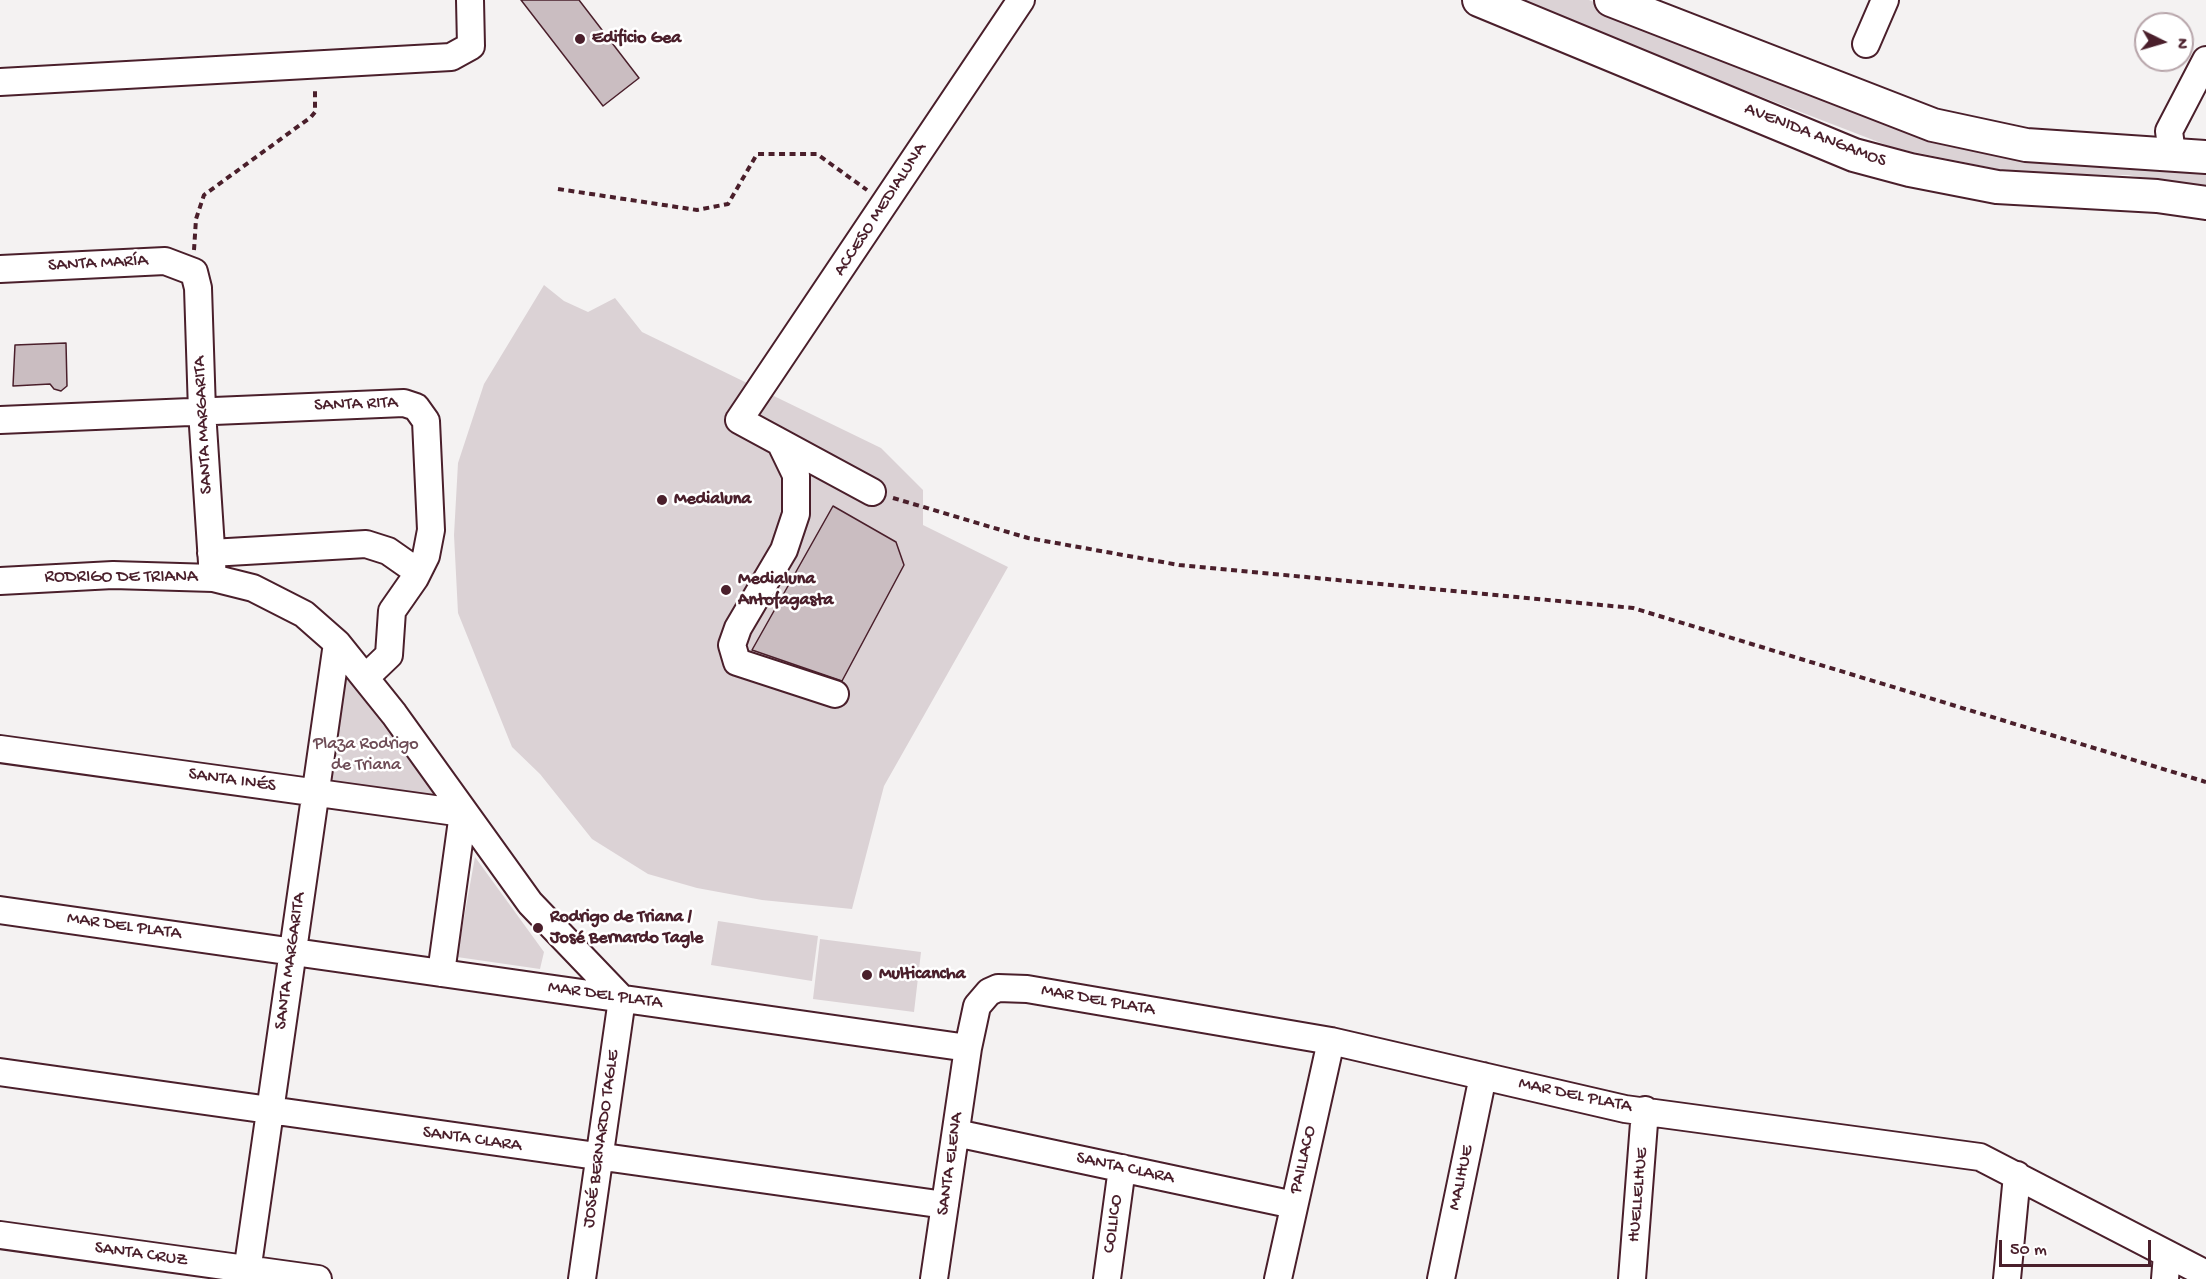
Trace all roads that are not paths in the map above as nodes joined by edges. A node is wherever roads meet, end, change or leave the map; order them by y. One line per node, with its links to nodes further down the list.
1 (470, 0): 8 (street)
2 (1021, 0): 16 (street, ACCESO MEDIALUNA)
3 (1479, 0): 11 (main road, AVENIDA ANGAMOS)
4 (1611, 0): 9 (main road)
5 (1885, 0): 6 (street)
6 (1866, 44)
7 (2206, 60): 9 (street)
8 (0, 82)
9 (2172, 154): 10 (main road)
10 (2206, 157)
11 (2206, 203)
12 (0, 269): 13 (street, SANTA MARÍA)
13 (194, 272): 14 (street, SANTA MARGARITA)
14 (202, 411): 15 (street, SANTA RITA); 18 (street, SANTA MARGARITA); 19 (street, SANTA RITA)
15 (0, 420)
16 (781, 444): 17 (street); 23 (street)
17 (872, 492)
18 (212, 566): 19 (street); 20 (street, RODRIGO DE TRIANA); 21 (street, RODRIGO DE TRIANA)
19 (418, 572): 22 (street, SANTA RITA)
20 (0, 581)
21 (337, 643): 22 (street, RODRIGO DE TRIANA); 25 (street, SANTA MARGARITA)
22 (365, 678): 26 (street, RODRIGO DE TRIANA)
23 (835, 694)
24 (0, 749): 25 (street, SANTA INÉS)
25 (316, 792): 26 (street, SANTA INÉS); 28 (street, SANTA MARGARITA)
26 (463, 813): 29 (street); 30 (street, RODRIGO DE TRIANA)
27 (0, 910): 28 (street, MAR DEL PLATA)
28 (293, 952): 29 (street, MAR DEL PLATA); 36 (street, SANTA MARGARITA)
29 (441, 973): 30 (street, MAR DEL PLATA)
30 (622, 999): 32 (street, MAR DEL PLATA); 38 (street, JOSÉ BERNARDO TAGLE)
31 (1331, 1041): 32 (street, MAR DEL PLATA); 34 (street, MAR DEL PLATA); 42 (street, PAILLACO)
32 (968, 1048): 37 (street, SANTA ELENA)
33 (0, 1072): 36 (street, SANTA CLARA)
34 (1483, 1076): 35 (street, MAR DEL PLATA); 52 (street, MALIHUE)
35 (1645, 1110): 40 (street, MAR DEL PLATA); 53 (street, HUELLELHUE)
36 (270, 1111): 38 (street, SANTA CLARA); 45 (street, SANTA MARGARITA)
37 (956, 1133): 39 (street, SANTA CLARA); 41 (street, SANTA ELENA)
38 (599, 1158): 41 (street, SANTA CLARA); 48 (street, JOSÉ BERNARDO TAGLE)
39 (1122, 1168): 42 (street, SANTA CLARA); 50 (street, COLLICO)
40 (2017, 1175): 44 (street, MAR DEL PLATA); 54 (street)
41 (945, 1205): 49 (street, SANTA ELENA)
42 (1294, 1205): 51 (street, PAILLACO)
43 (0, 1235): 45 (street, SANTA CRUZ)
44 (2167, 1254): 46 (street, MAR DEL PLATA); 55 (street)
45 (246, 1274): 47 (street, SANTA CRUZ)
46 (2206, 1274)
47 (318, 1279)
48 (582, 1279)
49 (934, 1279)
50 (1107, 1279)
51 (1278, 1279)
52 (1441, 1279)
53 (1632, 1279)
54 (2007, 1279)
55 (2164, 1279)

